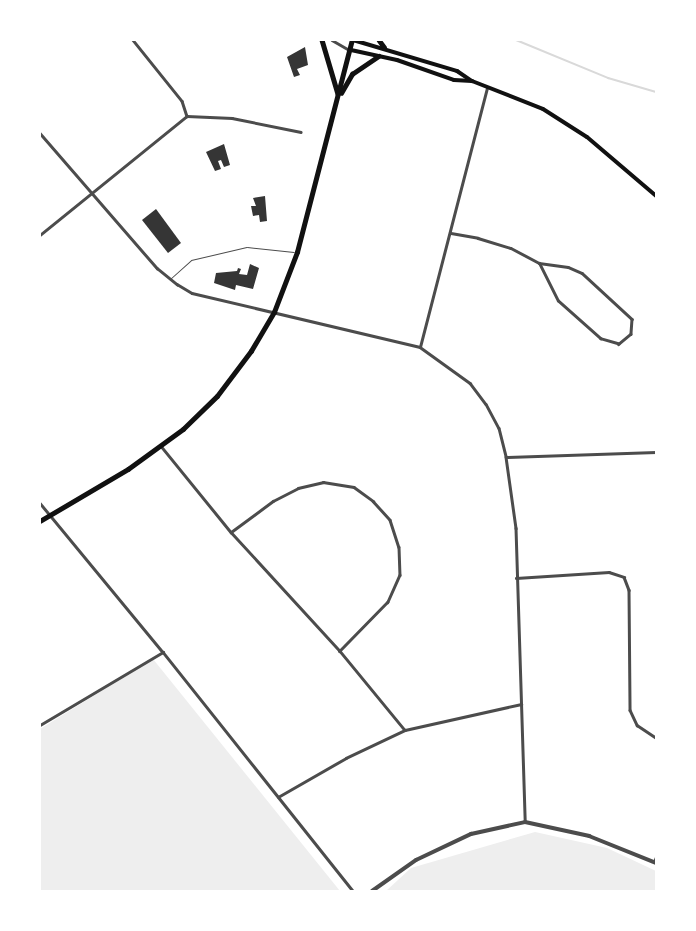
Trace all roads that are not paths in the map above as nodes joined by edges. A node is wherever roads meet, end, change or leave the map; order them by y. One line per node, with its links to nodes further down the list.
1 (133, 40): 12 (street)
2 (322, 40): 11 (highway)
3 (332, 40): 7 (street)
4 (353, 40): 6 (main road); 7 (highway)
5 (379, 40): 6 (highway)
6 (384, 47): 9 (main road)
7 (350, 50): 8 (main road); 11 (highway)
8 (379, 56): 9 (main road); 11 (highway)
9 (472, 82): 10 (main road)
10 (487, 87): 16 (main road); 17 (street)
11 (338, 96): 19 (highway)
12 (187, 116): 13 (street); 15 (street)
13 (301, 132)
14 (40, 133): 15 (street)
15 (90, 192): 18 (street); 21 (street)
16 (656, 196)
17 (451, 233): 20 (street); 23 (street)
18 (40, 235)
19 (297, 252): 21 (lane); 22 (highway)
20 (539, 263): 20 (street)
21 (170, 280): 22 (street)
22 (274, 312): 23 (street); 24 (highway)
23 (420, 346): 26 (street)
24 (161, 446): 28 (highway); 30 (street)
25 (656, 452): 26 (street)
26 (506, 457): 31 (street)
27 (40, 503): 28 (street)
28 (50, 515): 29 (highway); 33 (street)
29 (40, 521)
30 (231, 532): 32 (street); 32 (street)
31 (516, 578): 34 (street); 37 (street)
32 (340, 651): 36 (street)
33 (163, 652): 35 (street); 38 (street)
34 (522, 704): 36 (street); 39 (street)
35 (40, 725)
36 (405, 730): 38 (street)
37 (656, 738)
38 (278, 797): 41 (street)
39 (525, 822): 40 (street); 42 (street)
40 (655, 860)
41 (352, 891)
42 (372, 891)

